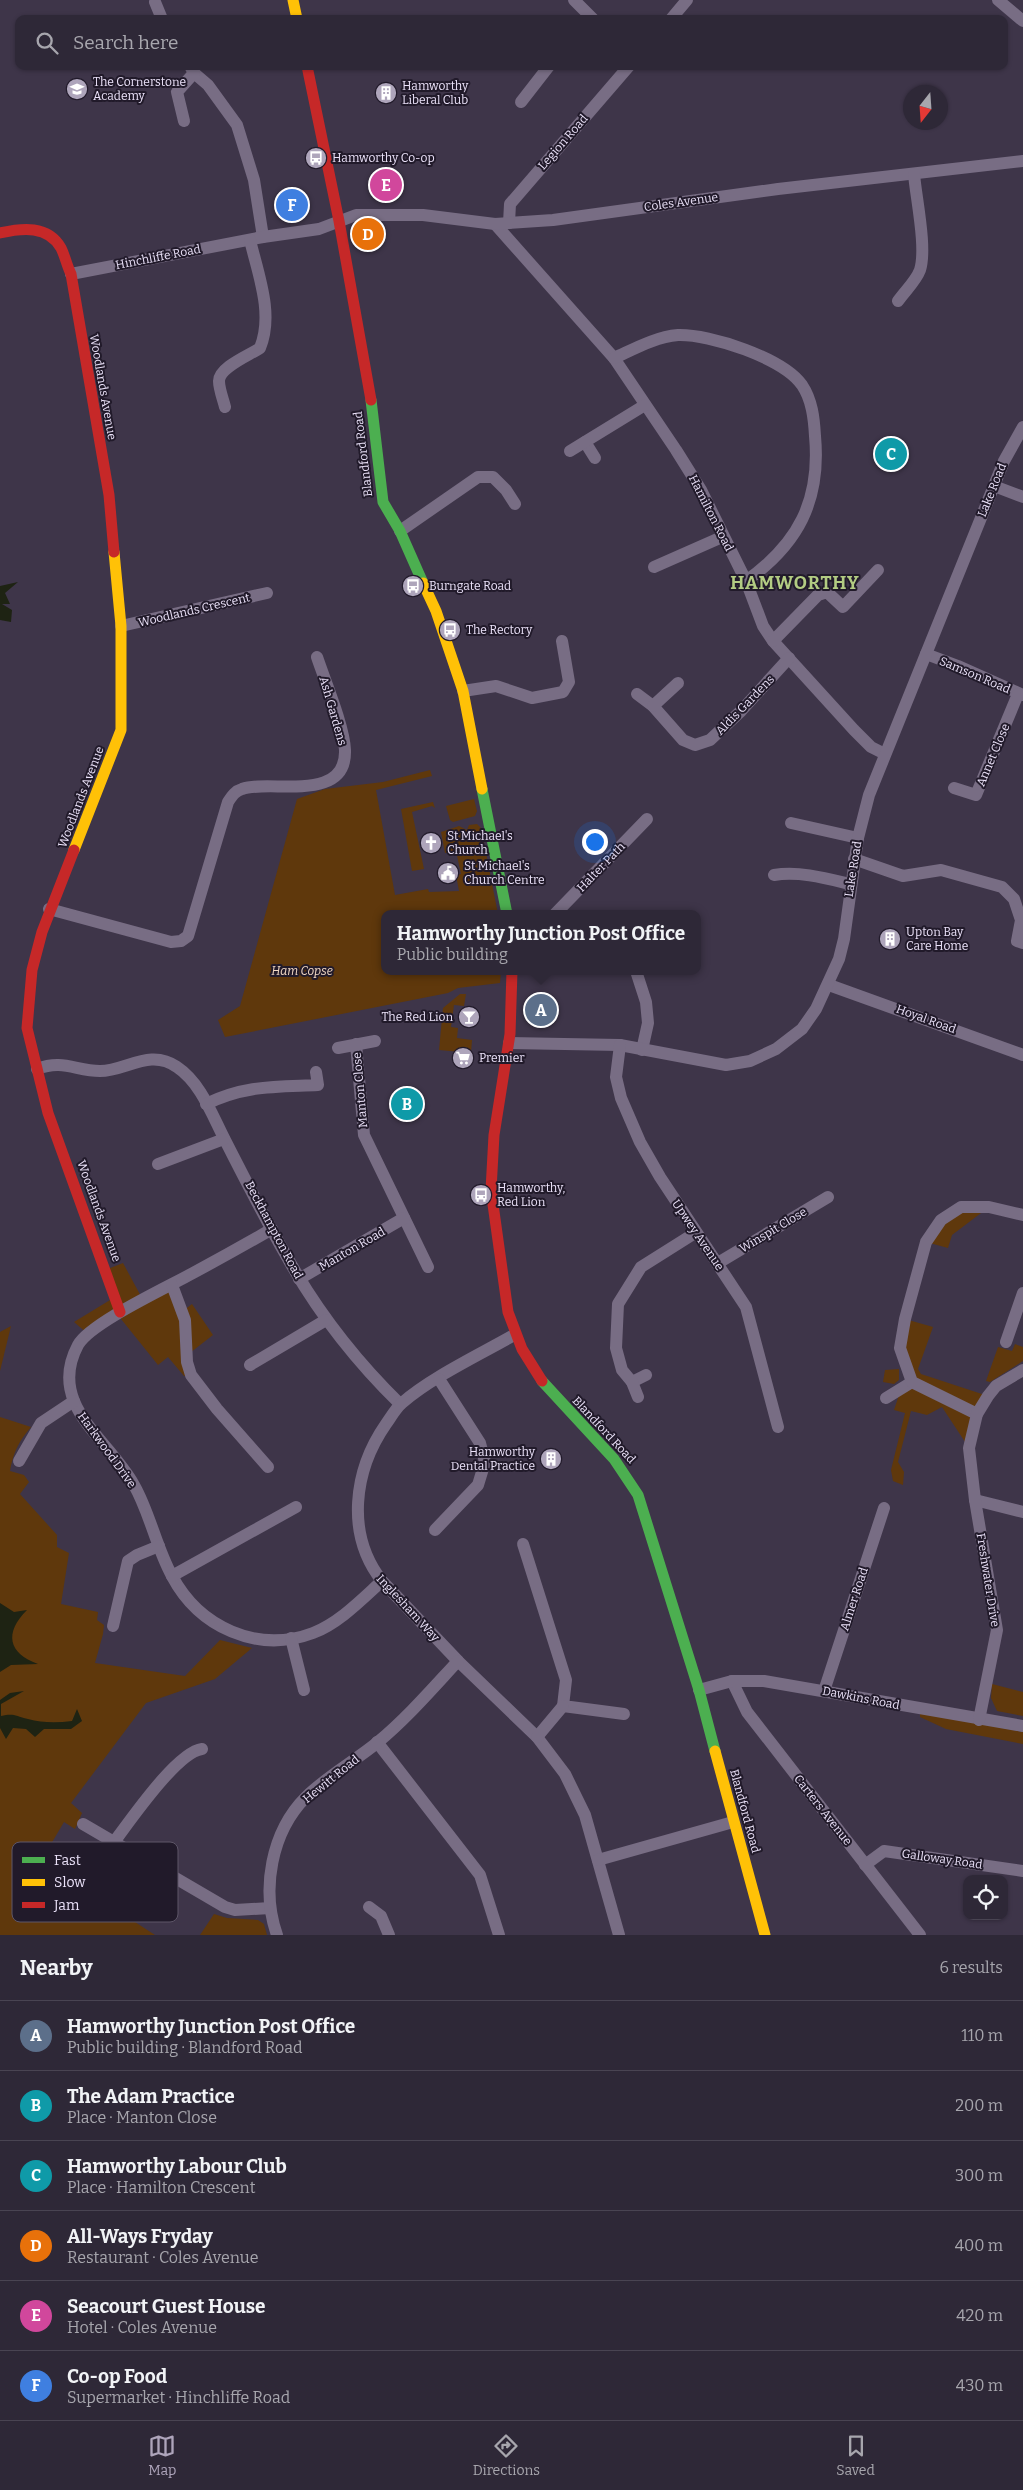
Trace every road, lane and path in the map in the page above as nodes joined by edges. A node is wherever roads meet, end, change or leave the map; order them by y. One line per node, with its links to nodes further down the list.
1 (293, 0): 7 (main road)
2 (574, 0): 8 (street)
3 (687, 0): 9 (street)
4 (998, 0): 10 (street)
5 (155, 2): 6 (street)
6 (160, 15)
7 (296, 15)
8 (586, 15)
9 (674, 15)
10 (1023, 21)
11 (192, 70): 16 (street); 23 (street)
12 (309, 70): 19 (main road, Blandford Road)
13 (546, 70): 15 (street)
14 (625, 70): 20 (street, Legion Road)
15 (521, 102)
16 (184, 121)
17 (1023, 161): 18 (street, Coles Avenue)
18 (914, 174): 20 (street, Coles Avenue); 26 (street)
19 (339, 221): 21 (street, Coles Avenue); 23 (street, Hinchliffe Road); 37 (main road, Blandford Road)
20 (509, 223): 21 (street, Coles Avenue)
21 (495, 224): 27 (street, Hamilton Road)
22 (0, 233): 25 (main road)
23 (263, 237): 24 (street, Hinchliffe Road)
24 (250, 240): 25 (street, Hinchliffe Road); 29 (street)
25 (71, 274): 43 (main road, Woodlands Avenue)
26 (898, 301)
27 (614, 358): 28 (street, Hamilton Road); 41 (street)
28 (646, 405): 31 (street); 38 (street, Hamilton Road)
29 (225, 407)
30 (1023, 426): 34 (street, Lake Road)
31 (585, 442): 32 (street); 33 (street)
32 (570, 451)
33 (595, 458)
34 (994, 486): 35 (street); 46 (street, Lake Road)
35 (1023, 497)
36 (515, 504): 37 (street)
37 (400, 531): 50 (main road, Blandford Road)
38 (722, 536): 39 (street); 41 (street, Hamilton Road)
39 (654, 567)
40 (878, 570): 45 (street)
41 (746, 581): 45 (street, Hamilton Road)
42 (267, 593): 43 (street, Woodlands Crescent)
43 (121, 626): 62 (main road, Woodlands Avenue)
44 (562, 641): 50 (street)
45 (773, 641): 48 (street, Hamilton Road)
46 (926, 654): 52 (street, Samson Road); 54 (street, Lake Road)
47 (317, 657): 62 (street, Ash Gardens)
48 (789, 658): 53 (street, Aldis Gardens); 54 (street, Hamilton Road)
49 (678, 683): 53 (street)
50 (463, 691): 63 (main road, Blandford Road)
51 (637, 694): 53 (street, Aldis Gardens)
52 (1021, 694): 55 (street, Annet Close)
53 (653, 706)
54 (885, 754): 58 (street, Lake Road)
55 (954, 788)
56 (647, 819): 64 (street, Halter Path)
57 (791, 824): 58 (street)
58 (858, 838): 59 (street, Lake Road)
59 (854, 859): 61 (street, Lake Road); 65 (street)
60 (774, 875): 61 (street)
61 (850, 884): 68 (street, Lake Road)
62 (50, 909): 76 (main road, Woodlands Avenue)
63 (506, 910)
64 (559, 910)
65 (1023, 943)
66 (512, 975): 70 (main road, Blandford Road)
67 (637, 975): 74 (street)
68 (829, 985): 74 (street, Lake Road); 75 (street, Hoyal Road)
69 (375, 1041): 71 (street, Manton Close)
70 (509, 1043): 72 (street, Lake Road); 93 (main road, Blandford Road)
71 (356, 1044): 73 (street, Manton Close); 83 (street, Manton Close)
72 (620, 1046): 74 (street, Lake Road); 85 (street, Upwey Avenue)
73 (338, 1048)
74 (642, 1050)
75 (1023, 1054)
76 (37, 1069): 78 (street, Beckhampton Road); 91 (main road, Woodlands Avenue)
77 (316, 1072): 78 (street)
78 (206, 1104): 79 (street, Beckhampton Road)
79 (224, 1139): 80 (street); 84 (street, Beckhampton Road)
80 (158, 1164)
81 (827, 1197): 86 (street, Winspit Close)
82 (1023, 1215): 100 (street)
83 (404, 1218): 87 (street); 88 (street, Manton Road)
84 (272, 1229): 88 (street, Beckhampton Road); 89 (street, Harkwood Drive)
85 (695, 1233): 86 (street, Upwey Avenue); 99 (street)
86 (718, 1263): 106 (street, Upwey Avenue)
87 (428, 1267)
88 (299, 1279): 92 (street, Beckhampton Road)
89 (172, 1285): 91 (street, Harkwood Drive); 107 (street)
90 (1023, 1293): 94 (street)
91 (120, 1312): 103 (street, Harkwood Drive)
92 (326, 1320): 95 (street); 104 (street, Beckhampton Road)
93 (514, 1335): 98 (street, Inglesham Way); 125 (main road, Blandford Road)
94 (1006, 1342)
95 (250, 1366)
96 (1023, 1370): 105 (street, Freshwater Drive)
97 (646, 1374): 99 (street)
98 (438, 1378): 104 (street, Inglesham Way); 115 (street)
99 (632, 1382): 101 (street)
100 (912, 1382): 102 (street); 105 (street)
101 (638, 1397)
102 (886, 1398)
103 (74, 1401): 109 (street); 117 (street, Harkwood Drive)
104 (400, 1404): 119 (street, Inglesham Way)
105 (977, 1414): 111 (street, Freshwater Drive)
106 (778, 1427)
107 (251, 1449): 108 (street); 110 (street)
108 (242, 1458)
109 (19, 1461)
110 (268, 1467)
111 (975, 1500): 114 (street); 129 (street, Freshwater Drive)
112 (296, 1506): 118 (street)
113 (884, 1508): 126 (street, Almer Road)
114 (1023, 1512)
115 (438, 1521)
116 (523, 1544): 127 (street)
117 (159, 1546): 118 (street, Harkwood Drive); 120 (street)
118 (172, 1576): 121 (street, Harkwood Drive)
119 (382, 1581): 121 (street, Harkwood Drive); 122 (street, Inglesham Way)
120 (112, 1626)
121 (291, 1638): 124 (street)
122 (458, 1661): 131 (street, Inglesham Way); 132 (street, Hewitt Road)
123 (732, 1681): 125 (street, Dawkins Road); 126 (street, Dawkins Road); 138 (street, Carters Avenue)
124 (304, 1690)
125 (699, 1690): 134 (main road, Blandford Road)
126 (824, 1691): 129 (street, Dawkins Road)
127 (563, 1706): 128 (street); 131 (street)
128 (624, 1714)
129 (979, 1720): 130 (street, Dawkins Road)
130 (1023, 1726)
131 (537, 1737): 137 (street, Inglesham Way)
132 (378, 1742): 142 (street, Hewitt Road); 145 (street)
133 (202, 1749): 136 (street)
134 (733, 1822): 137 (street); 147 (main road, Blandford Road)
135 (83, 1824): 136 (street)
136 (114, 1842)
137 (598, 1860): 146 (street, Inglesham Way)
138 (865, 1865): 139 (street, Galloway Road); 148 (street, Carters Avenue)
139 (1023, 1871)
140 (178, 1880): 142 (street)
141 (369, 1907): 144 (street)
142 (270, 1908): 143 (street, Hewitt Road)
143 (277, 1935)
144 (389, 1935)
145 (499, 1935)
146 (619, 1935)
147 (765, 1935)
148 (920, 1935)

